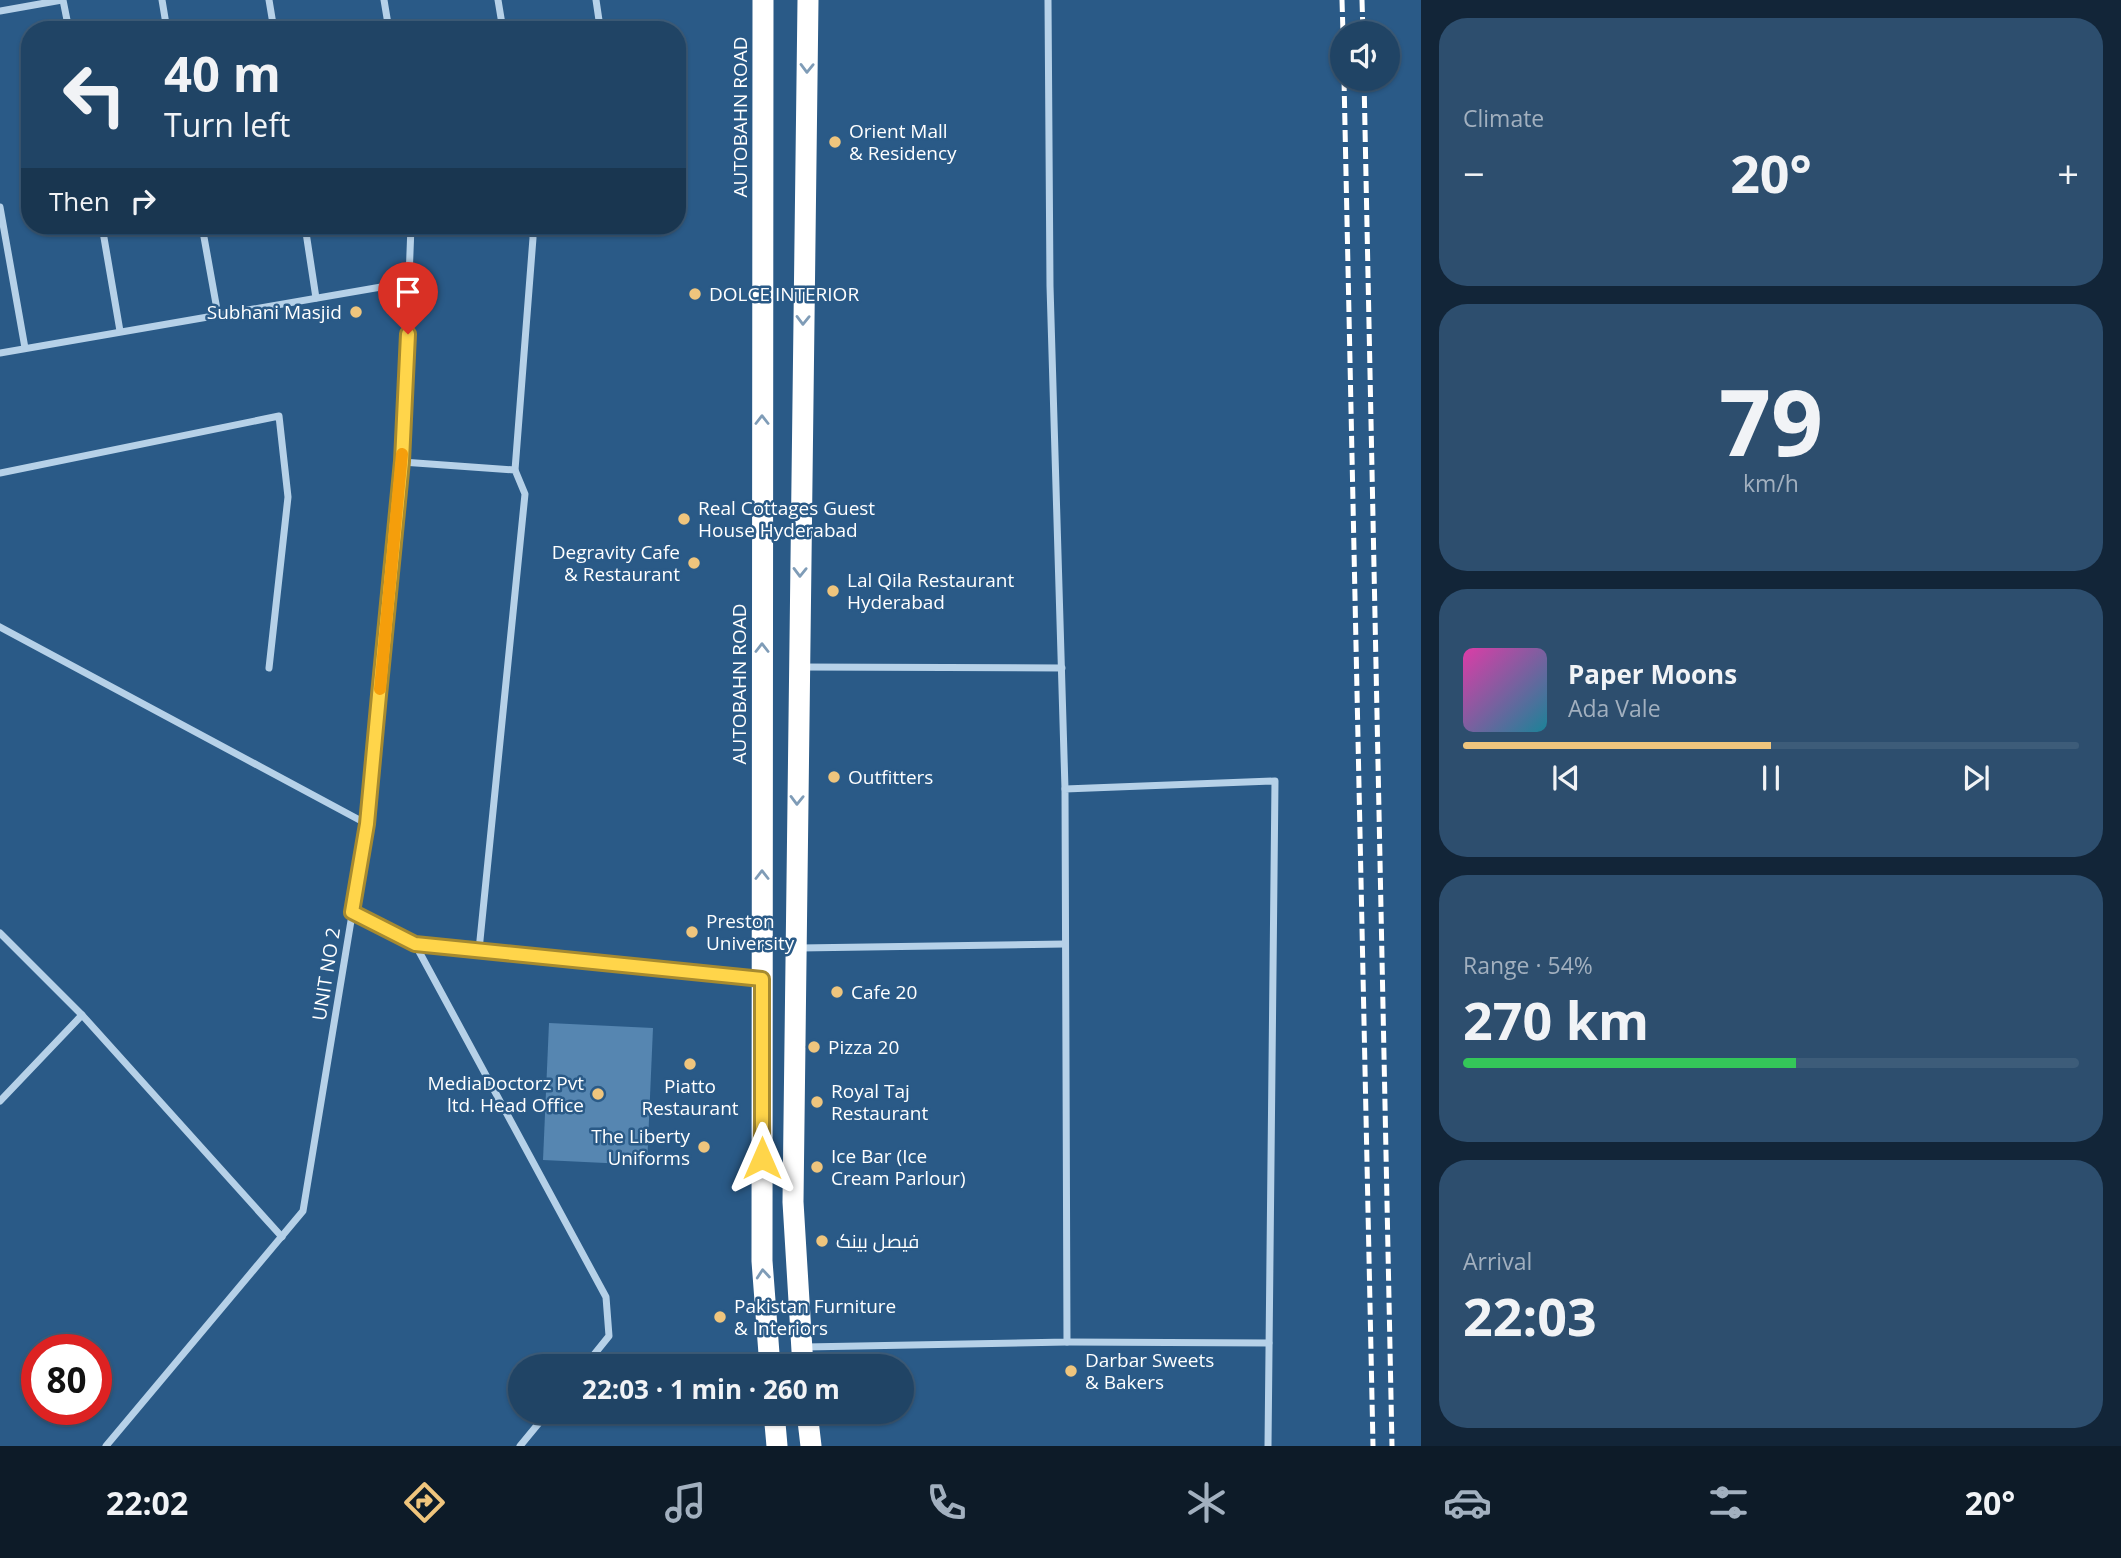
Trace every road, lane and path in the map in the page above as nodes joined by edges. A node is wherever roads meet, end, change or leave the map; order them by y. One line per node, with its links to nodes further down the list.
1 (63, 0): 10 (street); 11 (street)
2 (162, 0): 12 (street)
3 (269, 0): 13 (street)
4 (384, 0): 14 (street)
5 (498, 0): 15 (street)
6 (596, 0): 16 (street)
7 (763, 0): 44 (highway, AUTOBAHN ROAD, one-way to 7)
8 (808, 0): 34 (highway, one-way to 34)
9 (1048, 0): 35 (street)
10 (0, 11)
11 (67, 21)
12 (166, 21)
13 (272, 21)
14 (388, 21)
15 (502, 21)
16 (599, 21)
17 (0, 207): 27 (street)
18 (104, 235): 26 (street)
19 (204, 235): 25 (street)
20 (306, 235): 24 (street)
21 (411, 235): 23 (street, UNIT NO 2)
22 (533, 235): 30 (street)
23 (410, 282): 24 (street); 29 (street, UNIT NO 2)
24 (316, 298): 25 (street)
25 (218, 315): 26 (street)
26 (120, 331): 27 (street)
27 (24, 348): 28 (street)
28 (0, 353)
29 (402, 461): 30 (street); 37 (street, UNIT NO 2)
30 (515, 470): 43 (street)
31 (0, 473): 33 (street)
32 (0, 627): 37 (street)
33 (269, 667)
34 (798, 667): 35 (street); 42 (highway, one-way to 42)
35 (1062, 668): 36 (street)
36 (1065, 789): 41 (street); 49 (street)
37 (367, 824): 38 (street, UNIT NO 2)
38 (352, 912): 40 (street); 47 (street, UNIT NO 2)
39 (0, 933): 45 (street)
40 (415, 944): 43 (street); 50 (street)
41 (1065, 944): 42 (street); 48 (street)
42 (796, 948): 52 (highway)
43 (478, 950): 44 (street)
44 (762, 979): 51 (highway, AUTOBAHN ROAD, one-way to 44)
45 (82, 1015): 46 (street); 47 (street)
46 (0, 1101)
47 (282, 1237): 57 (street, UNIT NO 2)
48 (1067, 1342): 49 (street); 53 (street)
49 (1269, 1343): 61 (street)
50 (594, 1354)
51 (770, 1354)
52 (802, 1354)
53 (855, 1354)
54 (538, 1424): 58 (street)
55 (775, 1424): 59 (highway)
56 (808, 1424): 60 (highway)
57 (106, 1446)
58 (520, 1446)
59 (777, 1446)
60 (811, 1446)
61 (1268, 1446)

